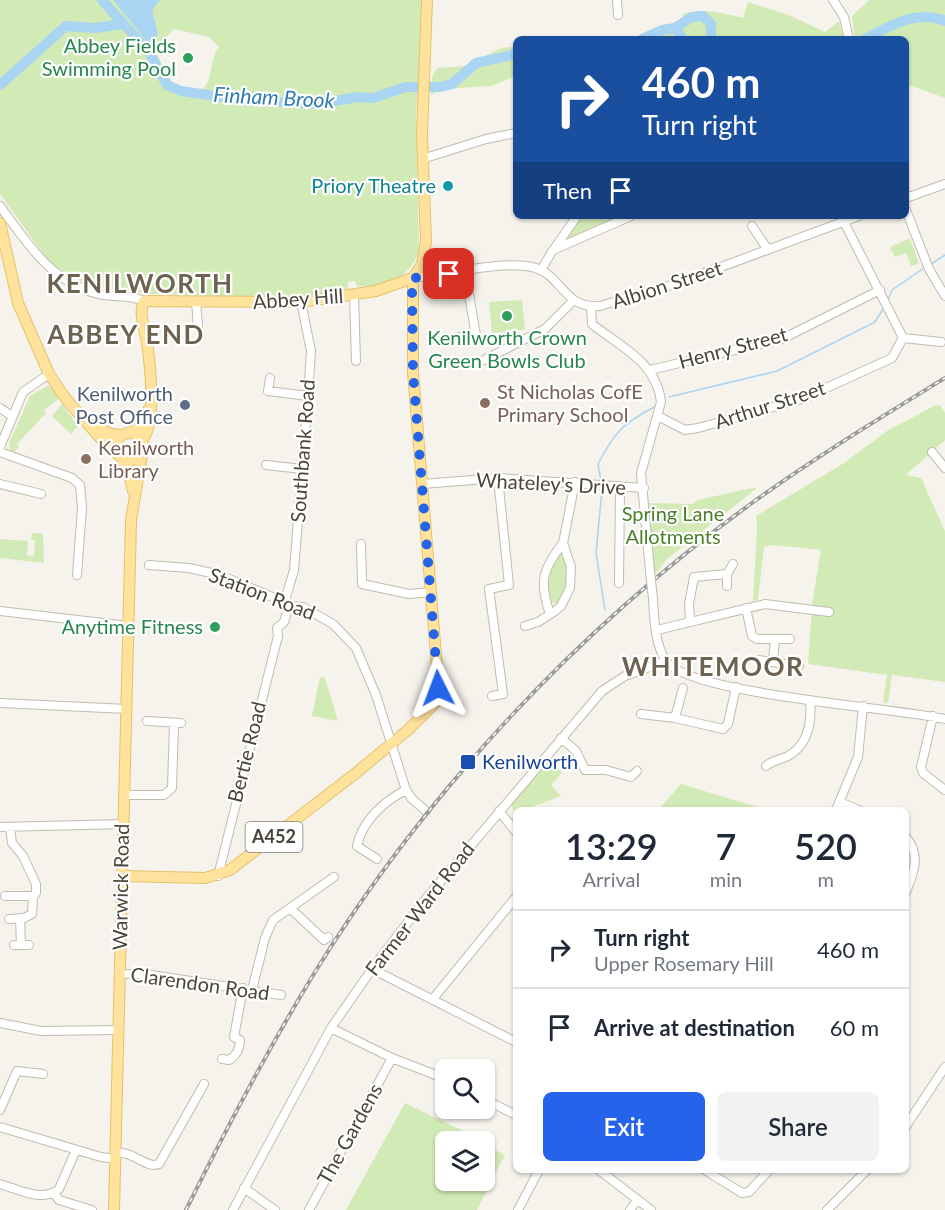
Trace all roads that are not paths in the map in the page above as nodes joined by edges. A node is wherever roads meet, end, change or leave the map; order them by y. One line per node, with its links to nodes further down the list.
1 (427, 0): 7 (main road, A452)
2 (619, 0): 4 (street)
3 (833, 0): 5 (street)
4 (618, 15)
5 (849, 36)
6 (513, 134): 7 (street)
7 (422, 159): 22 (main road, A452)
8 (945, 184): 9 (street)
9 (909, 197)
10 (0, 206): 26 (street)
11 (909, 218): 25 (street)
12 (575, 219): 18 (street)
13 (624, 219): 18 (street)
14 (852, 219): 15 (street, Albion Street)
15 (844, 222): 19 (street, Albion Street); 23 (street)
16 (0, 223): 38 (main road)
17 (752, 226): 19 (street)
18 (553, 250): 20 (street)
19 (768, 250): 30 (street, Albion Street)
20 (541, 270): 21 (street); 28 (street, Albion Street)
21 (465, 272): 22 (street); 32 (street)
22 (413, 278): 24 (main road, Abbey Hill); 59 (main road, A452)
23 (880, 290): 33 (street); 37 (street, Henry Street)
24 (354, 295): 29 (main road, Abbey Hill); 36 (street)
25 (945, 296)
26 (144, 301): 27 (main road, Abbey Hill); 41 (main road)
27 (196, 301): 29 (main road, Abbey Hill); 31 (street)
28 (573, 301): 30 (street, Albion Street); 35 (street)
29 (301, 302): 40 (street, Southbank Road)
30 (591, 307): 37 (street)
31 (198, 327)
32 (460, 337)
33 (903, 338): 34 (street); 44 (street, Arthur Street)
34 (941, 342)
35 (484, 360)
36 (356, 361)
37 (650, 370): 44 (street)
38 (49, 374): 43 (street); 45 (main road)
39 (270, 378): 40 (street)
40 (308, 396): 55 (street, Southbank Road)
41 (150, 407): 46 (main road); 47 (main road)
42 (0, 408): 43 (street)
43 (12, 416): 48 (street)
44 (658, 416): 61 (street)
45 (86, 422): 46 (main road); 52 (main road)
46 (125, 433): 47 (main road); 52 (main road)
47 (142, 440): 51 (main road)
48 (0, 447)
49 (0, 452): 69 (street)
50 (932, 452): 54 (street)
51 (143, 453): 52 (main road); 63 (main road)
52 (118, 455): 63 (main road)
53 (266, 465): 55 (street)
54 (945, 468)
55 (302, 469): 73 (street, Southbank Road)
56 (498, 478): 57 (street, Whateley's Drive); 59 (street, Whateley's Drive); 91 (street)
57 (574, 482): 60 (street, Whateley's Drive); 64 (street)
58 (0, 484): 62 (street)
59 (422, 484): 72 (main road, A452)
60 (620, 487): 61 (street, Whateley's Drive); 70 (street)
61 (644, 488): 82 (street, bridge)
62 (42, 494)
63 (134, 495): 79 (main road, Warwick Road)
64 (563, 543): 77 (street); 77 (street)
65 (361, 544): 72 (street)
66 (733, 564): 68 (street)
67 (149, 565): 73 (street, Station Road)
68 (727, 574): 71 (street); 78 (street)
69 (78, 575)
70 (619, 584)
71 (727, 586)
72 (431, 592): 102 (main road, A452)
73 (287, 603): 81 (street, Southbank Road); 102 (street, Station Road)
74 (746, 608): 76 (street); 78 (street); 84 (street)
75 (0, 611): 79 (street)
76 (829, 612)
77 (550, 614): 80 (street)
78 (690, 620): 82 (street)
79 (129, 626): 95 (main road, Warwick Road)
80 (525, 626)
81 (277, 628): 120 (street, Bertie Road)
82 (657, 630): 87 (street)
83 (790, 639): 84 (street)
84 (775, 640): 86 (street)
85 (759, 660): 86 (street)
86 (772, 660): 88 (street)
87 (666, 661): 89 (street); 101 (street, Farmer Ward Road)
88 (799, 666)
89 (736, 687): 92 (street); 98 (street)
90 (683, 688): 98 (street)
91 (492, 696)
92 (810, 700): 94 (street); 103 (street)
93 (0, 703): 95 (street)
94 (863, 706): 97 (street); 110 (street)
95 (127, 710): 109 (main road, Warwick Road)
96 (641, 714): 98 (street)
97 (933, 716): 99 (street); 108 (street)
98 (675, 718)
99 (945, 719)
100 (147, 721): 109 (street)
101 (561, 738): 104 (street); 111 (street, Farmer Ward Road)
102 (393, 743): 107 (street, Station Road); 120 (main road, A452)
103 (766, 766)
104 (585, 770): 105 (street); 106 (street)
105 (633, 776)
106 (585, 781)
107 (406, 790): 112 (street); 118 (street)
108 (945, 790)
109 (124, 795): 113 (main road, Warwick Road)
110 (838, 806)
111 (499, 810): 116 (street); 131 (street, Farmer Ward Road)
112 (426, 811)
113 (123, 824): 115 (street); 119 (main road, Warwick Road)
114 (0, 827): 115 (street)
115 (10, 827): 124 (street)
116 (513, 828)
117 (909, 844): 122 (street)
118 (377, 858)
119 (122, 876): 120 (main road, A452); 132 (main road, Warwick Road)
120 (218, 876)
121 (334, 877): 126 (street)
122 (909, 885)
123 (4, 896): 124 (street)
124 (33, 896): 127 (street)
125 (513, 901): 135 (street)
126 (290, 908): 129 (street); 133 (street)
127 (20, 918): 128 (street); 130 (street)
128 (9, 919)
129 (328, 937)
130 (21, 945)
131 (372, 969): 135 (street); 137 (street, Farmer Ward Road)
132 (119, 974): 133 (street, Clarendon Road); 138 (main road, Warwick Road)
133 (248, 989): 134 (street, Clarendon Road); 141 (street)
134 (284, 995)
135 (432, 1000): 139 (street)
136 (0, 1023): 138 (street)
137 (331, 1028): 140 (street); 160 (street, Farmer Ward Road)
138 (118, 1030): 153 (main road, Warwick Road)
139 (513, 1040)
140 (392, 1058): 144 (street); 167 (street, The Gardens)
141 (222, 1059)
142 (945, 1067): 145 (street)
143 (43, 1074): 148 (street)
144 (435, 1075)
145 (942, 1080): 150 (street)
146 (204, 1084): 153 (street)
147 (495, 1104): 149 (street)
148 (0, 1110)
149 (513, 1114)
150 (909, 1122)
151 (0, 1127): 152 (street)
152 (76, 1150): 153 (street); 161 (street)
153 (116, 1156): 164 (main road, Warwick Road)
154 (537, 1173): 168 (street)
155 (603, 1173): 162 (street)
156 (710, 1173): 157 (street)
157 (766, 1173)
158 (864, 1173): 171 (street)
159 (0, 1184): 161 (street)
160 (244, 1188): 165 (street, Farmer Ward Road); 166 (street)
161 (54, 1193): 163 (street)
162 (637, 1200): 169 (street); 170 (street)
163 (92, 1210)
164 (114, 1210)
165 (233, 1210)
166 (275, 1210)
167 (309, 1210)
168 (518, 1210)
169 (630, 1210)
170 (651, 1210)
171 (826, 1210)

